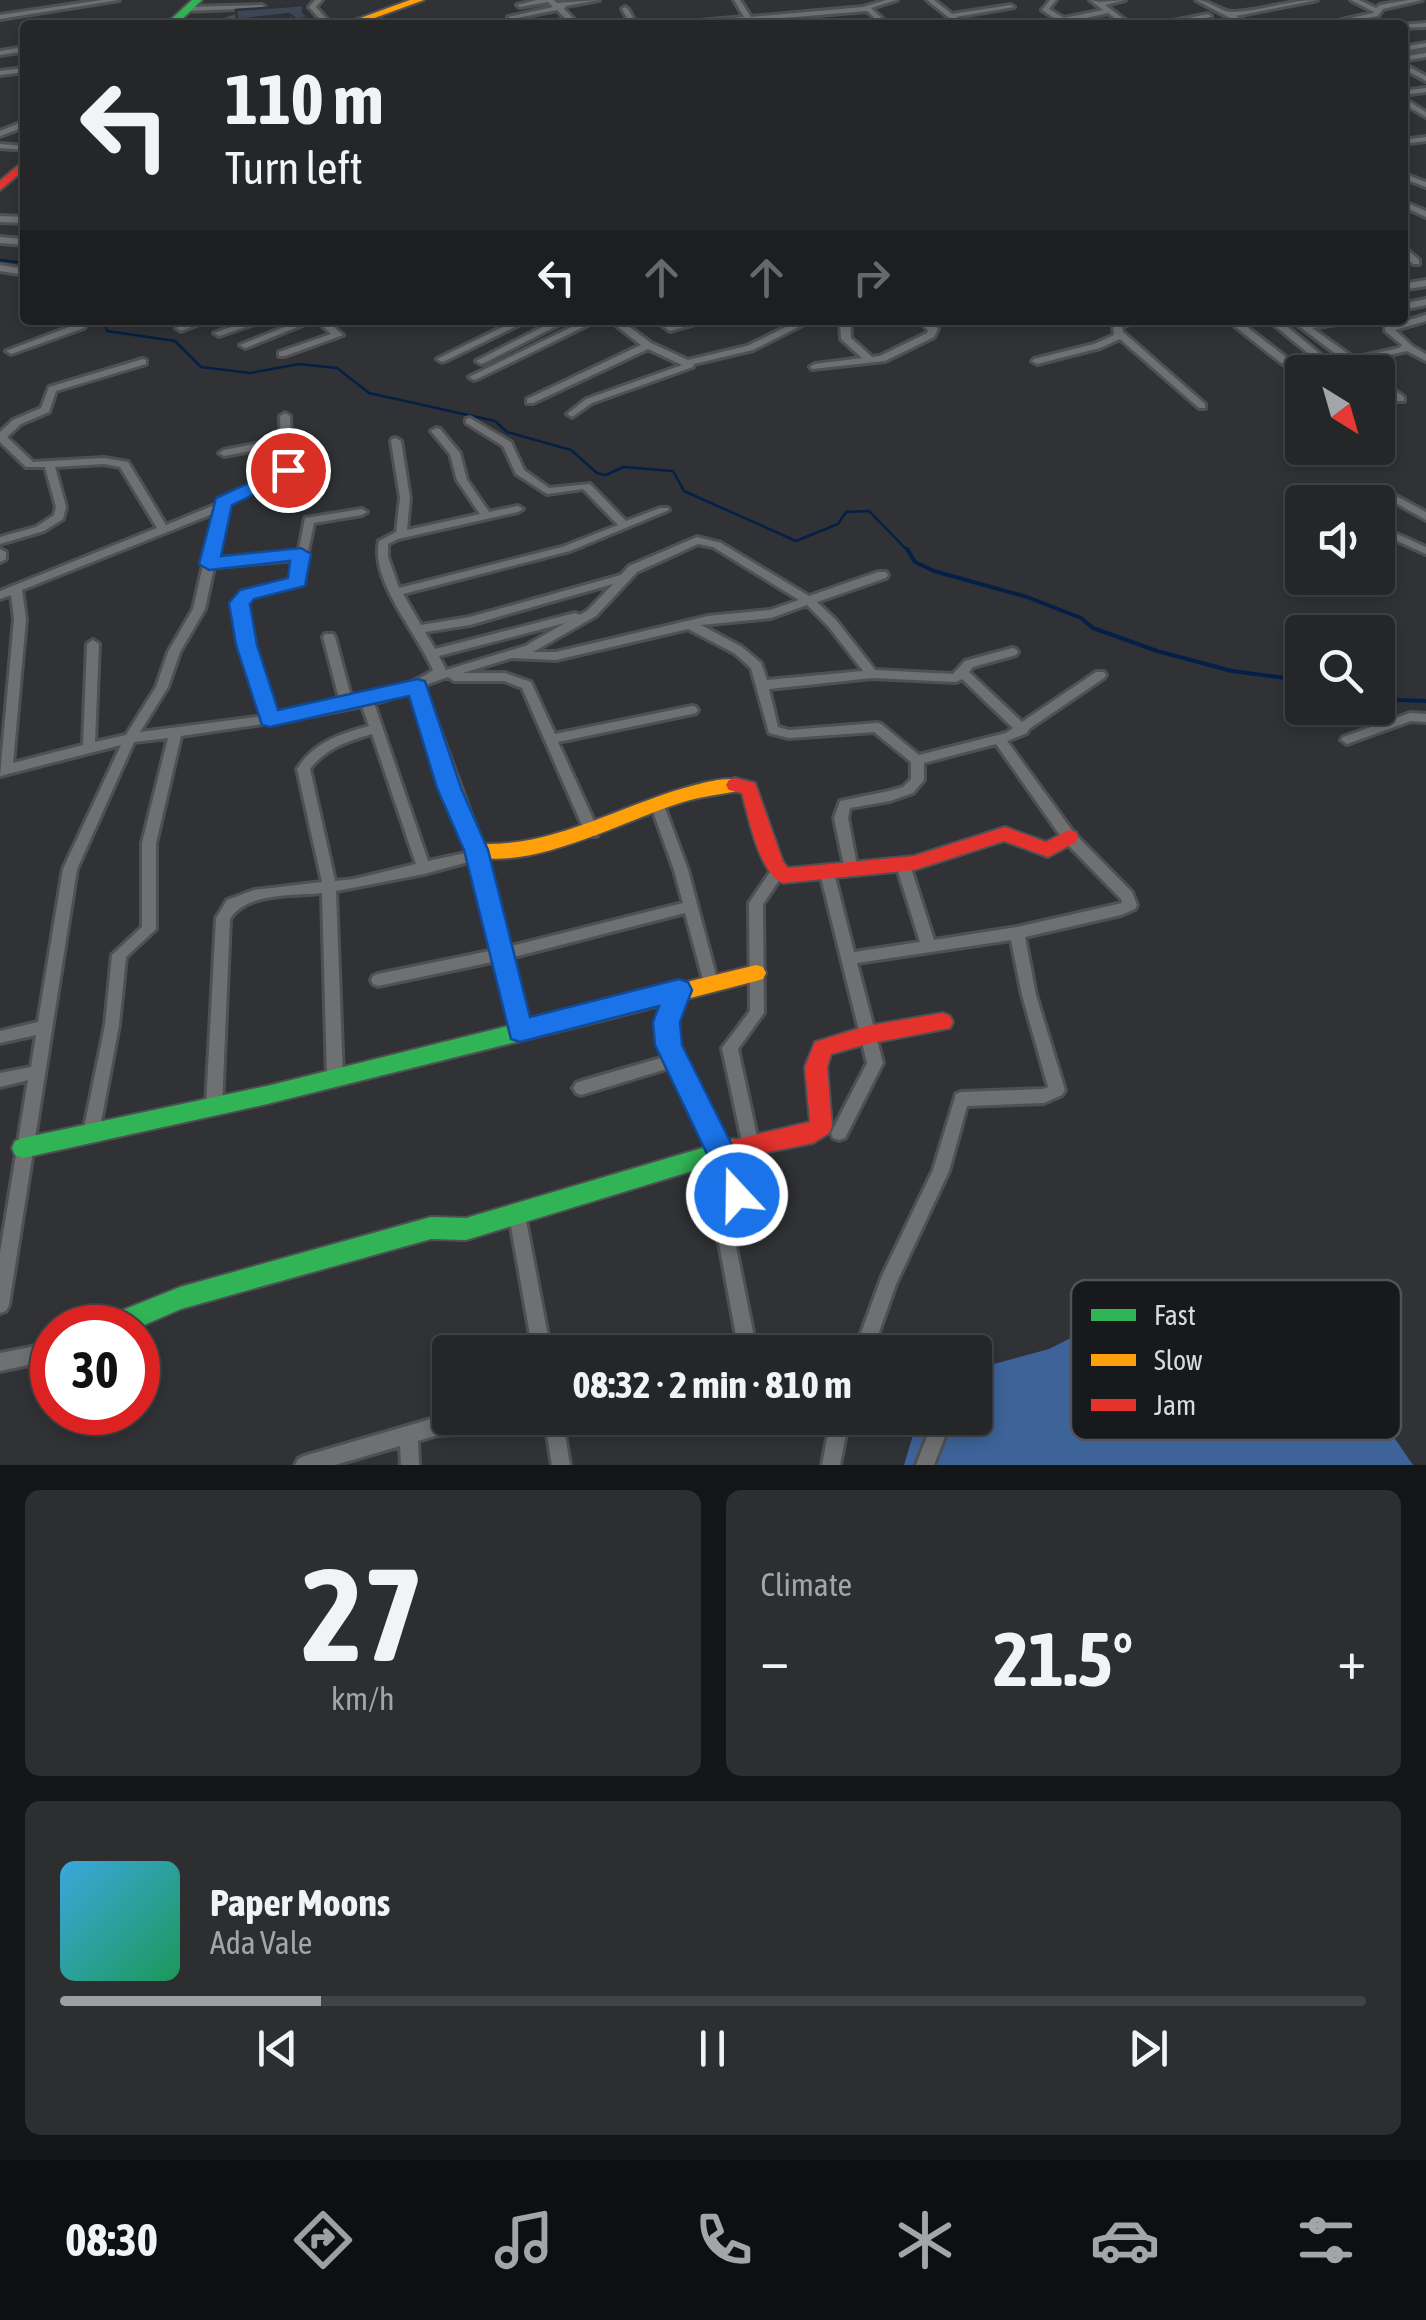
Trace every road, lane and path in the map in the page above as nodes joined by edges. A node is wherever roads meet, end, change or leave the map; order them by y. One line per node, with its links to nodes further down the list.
1 (63, 0): 17 (street)
2 (116, 0): 29 (street)
3 (319, 0): 36 (street)
4 (419, 0): 37 (street)
5 (596, 0): 19 (street)
6 (737, 0): 30 (street)
7 (837, 0): 30 (street)
8 (894, 0): 24 (street)
9 (930, 0): 32 (street)
10 (1054, 0): 44 (street)
11 (1122, 0): 18 (street)
12 (1215, 0): 16 (street)
13 (1314, 0): 31 (street)
14 (1354, 0): 25 (street)
15 (1418, 0): 25 (street)
16 (1201, 1): 31 (street)
17 (36, 2): 29 (street)
18 (1096, 2): 27 (street)
19 (555, 3): 22 (street); 26 (street)
20 (1008, 4): 32 (street)
21 (192, 5): 35 (street)
22 (520, 5)
23 (625, 9): 39 (street)
24 (866, 9): 28 (street); 42 (street)
25 (1376, 10): 49 (street)
26 (537, 11): 34 (street); 38 (street)
27 (1110, 12): 45 (street); 46 (street)
28 (800, 13): 30 (street); 41 (street)
29 (0, 14)
30 (746, 15): 40 (street)
31 (1230, 15): 48 (street)
32 (951, 16): 43 (street)
33 (1208, 16): 47 (street)
34 (511, 17)
35 (229, 20)
36 (324, 20)
37 (361, 20)
38 (545, 20)
39 (631, 20)
40 (723, 20)
41 (804, 20)
42 (878, 20)
43 (956, 20)
44 (1062, 20)
45 (1079, 20)
46 (1121, 20)
47 (1185, 20)
48 (1239, 20)
49 (1350, 20)
50 (20, 169): 51 (street)
51 (0, 187)
52 (1408, 253): 53 (street)
53 (1416, 262)
54 (84, 325): 76 (street)
55 (190, 325): 71 (street)
56 (244, 325): 72 (street)
57 (297, 325): 73 (street)
58 (327, 325): 77 (street)
59 (513, 325): 82 (street)
60 (553, 325): 83 (street)
61 (582, 325): 90 (street)
62 (621, 325): 74 (street)
63 (797, 325): 88 (street)
64 (845, 325): 84 (street)
65 (929, 325): 84 (street)
66 (1238, 325): 86 (street)
67 (1279, 325): 78 (street)
68 (1303, 325): 79 (street)
69 (1399, 325): 75 (street)
70 (1115, 326): 85 (street); 94 (street)
71 (181, 328)
72 (220, 332)
73 (244, 345)
74 (648, 345): 88 (street); 93 (street)
75 (1408, 347): 80 (street); 81 (street)
76 (11, 350)
77 (282, 354)
78 (1316, 355)
79 (1343, 355)
80 (1378, 355)
81 (1426, 358)
82 (442, 359)
83 (481, 361)
84 (871, 361): 89 (street)
85 (1038, 361)
86 (1285, 361)
87 (143, 362): 99 (street)
88 (688, 364): 95 (street)
89 (814, 367)
90 (474, 377)
91 (1395, 394): 92 (street)
92 (1401, 399)
93 (530, 400)
94 (1202, 406)
95 (572, 414)
96 (285, 416): 100 (street)
97 (470, 421): 111 (street)
98 (436, 430): 109 (street)
99 (0, 438): 103 (street)
100 (288, 441): 102 (street); 105 (street)
101 (396, 441): 113 (street)
102 (224, 453)
103 (50, 466): 112 (street); 115 (street)
104 (1396, 499): 110 (street)
105 (220, 507): 112 (street); 118 (street)
106 (518, 509): 109 (street)
107 (664, 510): 111 (street)
108 (362, 512): 117 (street)
109 (486, 516): 113 (street)
110 (1426, 517)
111 (624, 525): 122 (street)
112 (164, 531): 121 (street)
113 (401, 535): 122 (street)
114 (1395, 536): 116 (street)
115 (0, 541)
116 (1426, 551)
117 (301, 554): 118 (street); 143 (street)
118 (209, 564): 147 (street)
119 (882, 574): 124 (street)
120 (621, 578): 124 (street); 125 (street); 127 (street)
121 (16, 590): 123 (street); 153 (street)
122 (398, 592): 127 (street)
123 (0, 595)
124 (810, 602): 126 (street); 134 (street)
125 (592, 613): 131 (street); 132 (street)
126 (689, 624): 132 (street); 137 (street)
127 (418, 629): 131 (street)
128 (329, 637): 140 (street)
129 (93, 644): 151 (street)
130 (1012, 652): 133 (street)
131 (432, 654): 136 (street)
132 (514, 656): 136 (street)
133 (963, 672): 134 (street); 145 (street)
134 (872, 674): 137 (street)
135 (1100, 675): 145 (street)
136 (436, 677): 138 (street); 148 (street)
137 (763, 685): 152 (street)
138 (417, 687): 139 (street); 157 (street)
139 (366, 700): 140 (street); 144 (street)
140 (347, 704): 143 (street)
141 (692, 710): 148 (street)
142 (1426, 718): 150 (street)
143 (270, 720): 146 (street)
144 (376, 729): 159 (street); 163 (street)
145 (1023, 730): 149 (street)
146 (176, 732): 147 (street); 184 (street)
147 (130, 738): 151 (street); 174 (street)
148 (551, 739): 155 (street)
149 (1000, 740): 152 (street); 156 (street)
150 (1347, 740)
151 (89, 747): 153 (street)
152 (917, 760): 160 (street)
153 (3, 770)
154 (657, 803): 155 (street); 161 (street); 164 (street)
155 (592, 832): 157 (street)
156 (1069, 837): 158 (street); 165 (street)
157 (476, 852): 159 (street); 167 (street)
158 (903, 865): 160 (street); 166 (street)
159 (424, 869): 163 (street)
160 (851, 871): 162 (street)
161 (778, 872): 162 (street); 169 (street)
162 (827, 873): 168 (street)
163 (329, 884): 180 (street); 183 (street)
164 (690, 906): 167 (street); 171 (street)
165 (1017, 933): 166 (street); 195 (street)
166 (929, 947): 168 (street)
167 (500, 955): 170 (street); 175 (street)
168 (848, 959): 176 (street)
169 (756, 973): 171 (street); 186 (street)
170 (378, 980)
171 (711, 983): 172 (street)
172 (679, 990): 175 (street); 178 (street)
173 (942, 1022): 176 (street)
174 (44, 1026): 177 (street); 179 (street)
175 (520, 1030): 180 (street)
176 (866, 1035): 185 (street); 186 (street)
177 (0, 1037)
178 (676, 1060): 182 (street); 188 (street)
179 (36, 1072): 181 (street); 187 (street)
180 (334, 1078): 183 (street)
181 (0, 1080)
182 (581, 1088)
183 (214, 1106): 184 (street)
184 (90, 1133): 187 (street)
185 (839, 1133)
186 (751, 1146): 188 (street)
187 (23, 1148): 189 (street)
188 (721, 1152): 190 (street); 194 (street)
189 (7, 1202): 191 (street)
190 (516, 1215): 192 (street); 193 (street)
191 (0, 1305)
192 (160, 1306)
193 (539, 1335)
194 (745, 1335)
195 (869, 1335)
196 (30, 1356): 197 (street)
197 (0, 1362)
198 (432, 1428): 202 (street)
199 (557, 1435): 205 (street)
200 (837, 1435): 206 (street)
201 (936, 1435): 207 (street)
202 (408, 1436): 203 (street); 204 (street)
203 (304, 1465)
204 (410, 1465)
205 (561, 1465)
206 (832, 1465)
207 (924, 1465)

